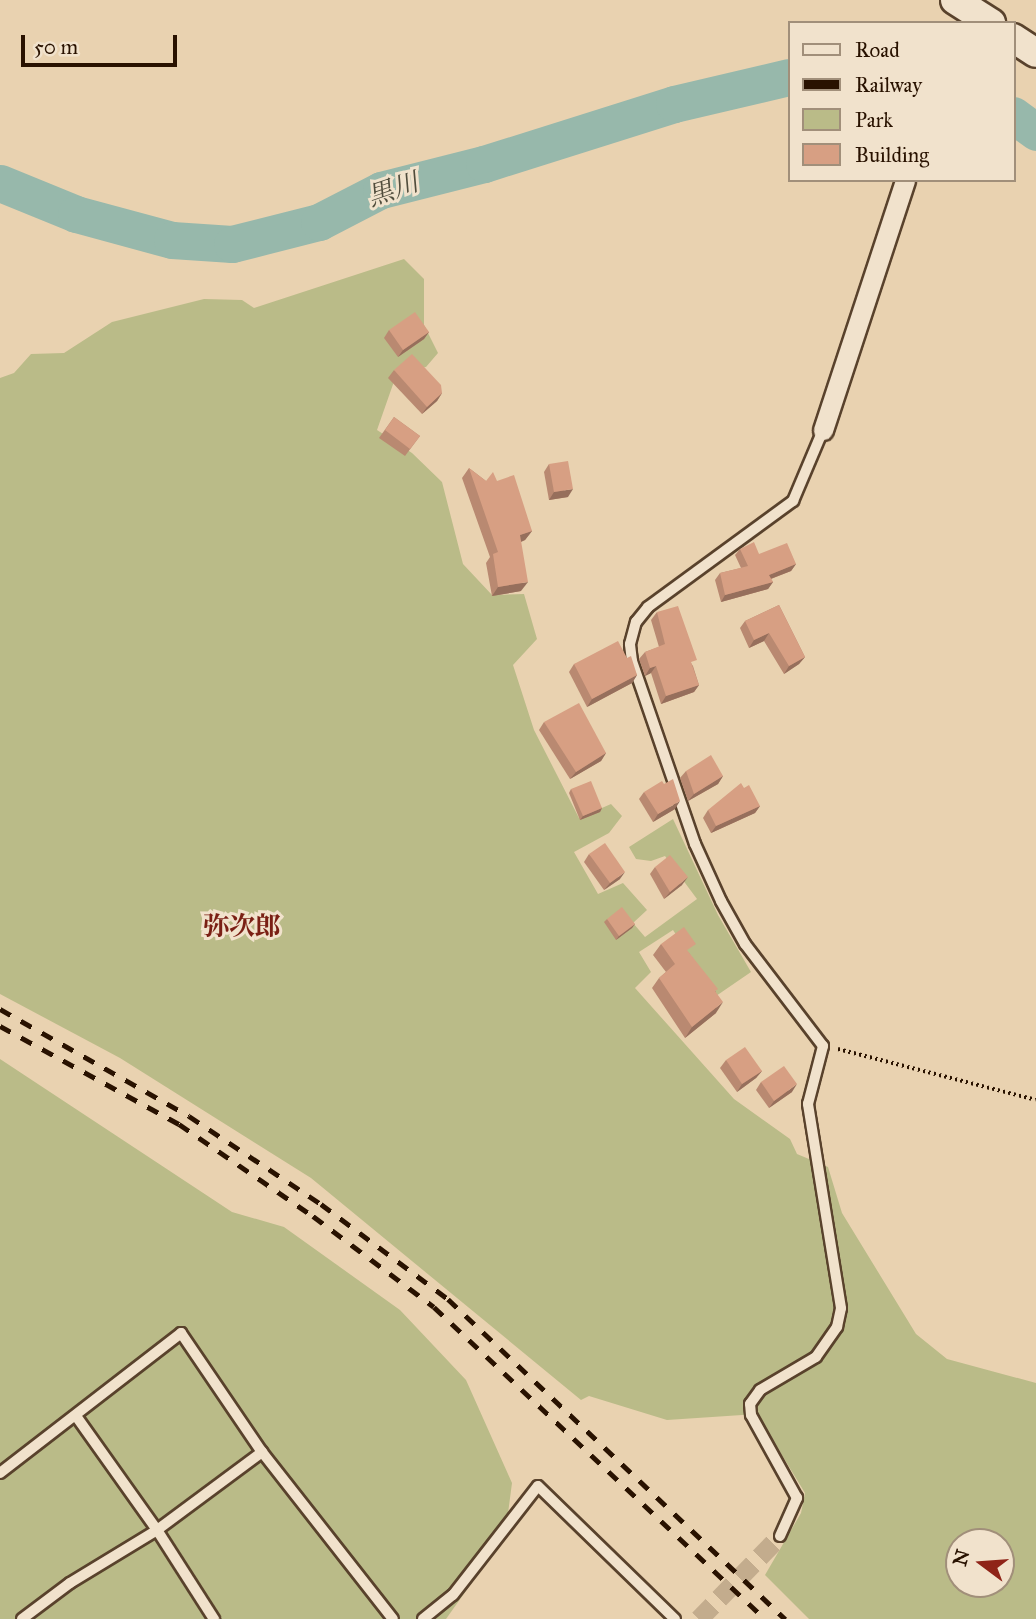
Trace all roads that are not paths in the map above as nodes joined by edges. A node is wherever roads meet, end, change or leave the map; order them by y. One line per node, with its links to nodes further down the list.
1 (960, 9): 2 (main road)
2 (987, 21)
3 (1015, 39): 4 (main road)
4 (1036, 53)
5 (904, 182): 6 (street)
6 (823, 429): 11 (lane)
7 (76, 1416): 8 (lane); 9 (lane); 10 (lane)
8 (262, 1452): 10 (lane); 14 (lane)
9 (0, 1474)
10 (158, 1530): 12 (lane); 13 (lane)
11 (780, 1536)
12 (22, 1619)
13 (214, 1619)
14 (393, 1619)
15 (422, 1619): 16 (lane)
16 (675, 1619)

